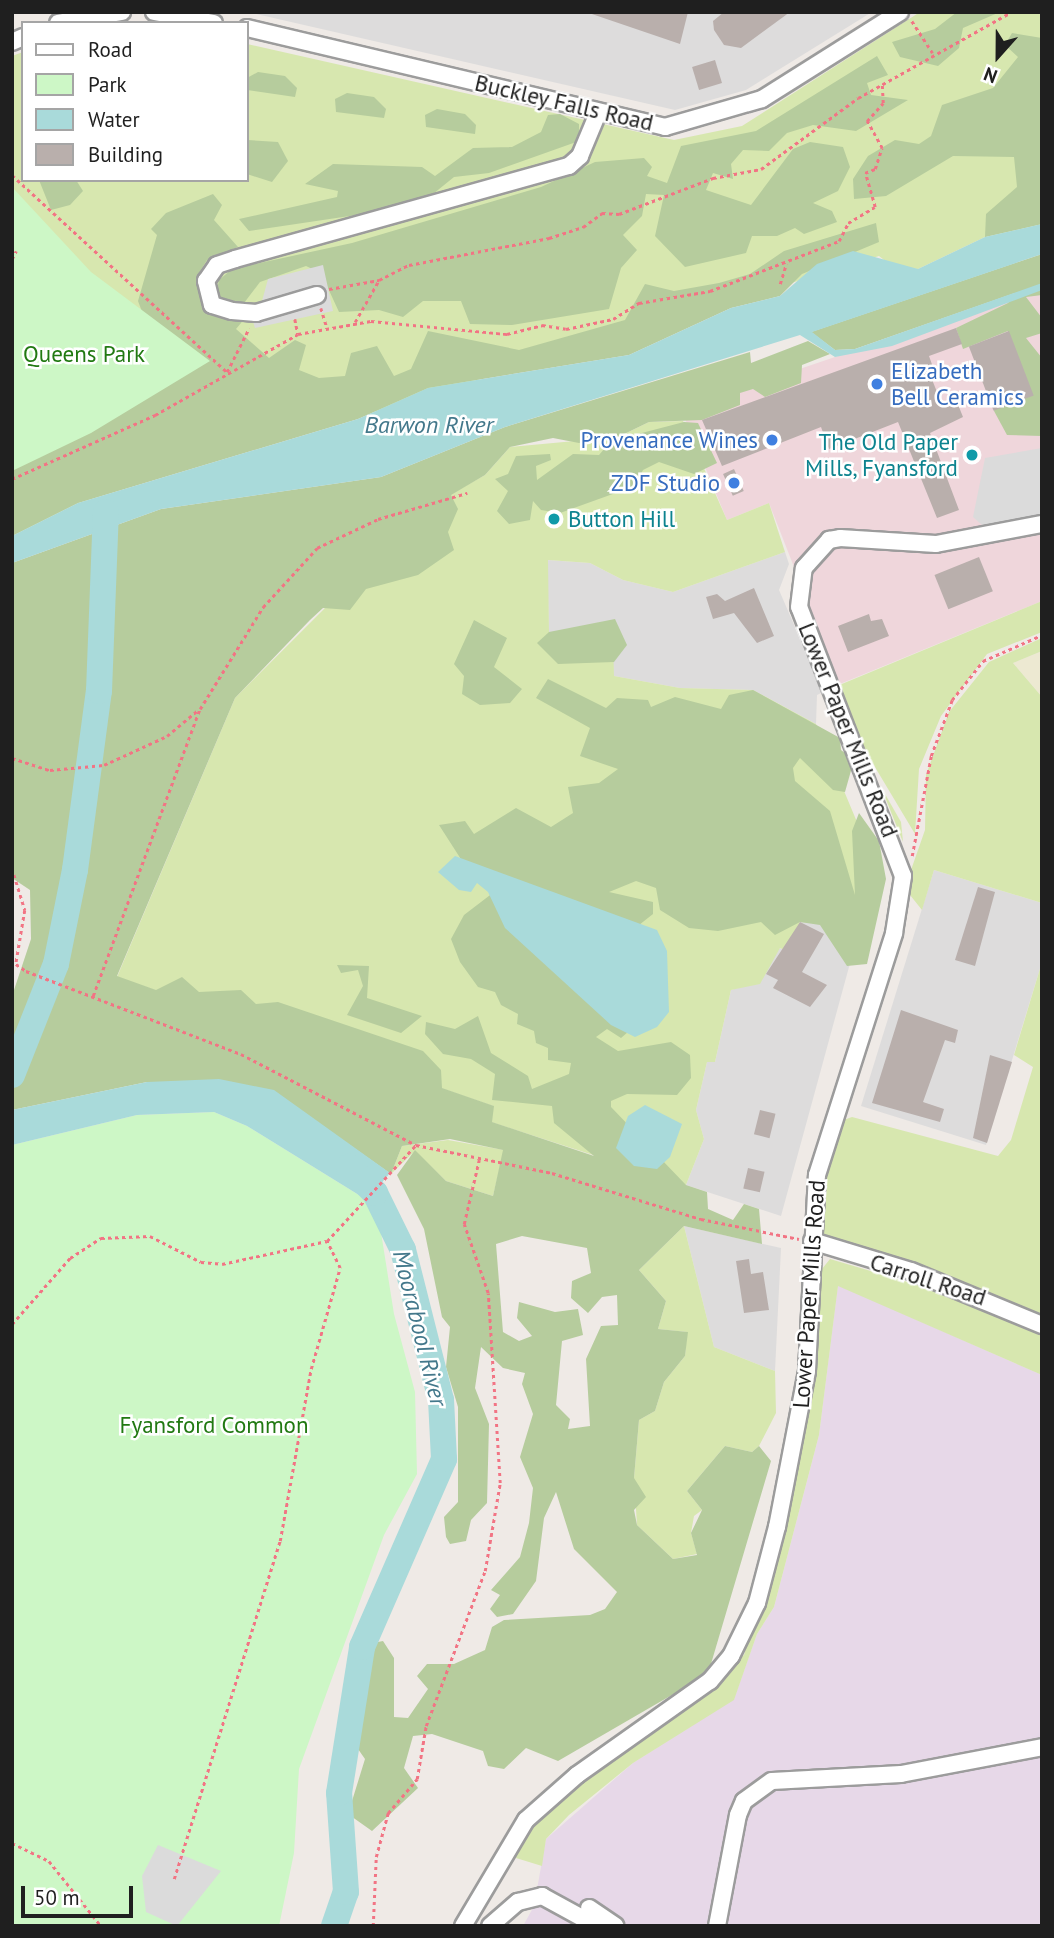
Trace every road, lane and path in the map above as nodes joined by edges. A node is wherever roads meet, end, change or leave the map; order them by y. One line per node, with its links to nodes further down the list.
1 (122, 12): 6 (street)
2 (154, 12): 7 (street)
3 (900, 12): 11 (street, Buckley Falls Road)
4 (906, 12): 9 (path)
5 (1011, 12): 9 (path)
6 (70, 21)
7 (203, 21)
8 (248, 28): 11 (street, Buckley Falls Road)
9 (933, 54): 10 (path)
10 (882, 85): 15 (path); 16 (path)
11 (598, 113): 19 (street)
12 (12, 175): 24 (path)
13 (16, 251): 14 (path)
14 (12, 259)
15 (786, 264): 17 (path); 21 (path)
16 (379, 280): 18 (path); 21 (path)
17 (780, 284)
18 (317, 295): 19 (street); 22 (path)
19 (256, 313): 24 (path)
20 (295, 319): 23 (path)
21 (355, 322): 22 (path)
22 (327, 328): 23 (path)
23 (298, 334): 24 (path)
24 (227, 372): 25 (path)
25 (12, 479)
26 (467, 493): 29 (path)
27 (1042, 524): 37 (street, Lower Paper Mills Road)
28 (1042, 635): 31 (path)
29 (200, 709): 30 (path); 33 (path)
30 (12, 758)
31 (910, 863)
32 (12, 868): 33 (path)
33 (93, 996): 34 (path)
34 (416, 1145): 35 (path); 36 (path)
35 (479, 1160): 37 (path); 45 (path)
36 (327, 1241): 38 (path); 42 (path)
37 (812, 1241): 39 (street, Carroll Road); 46 (street, Lower Paper Mills Road)
38 (12, 1324)
39 (1042, 1325)
40 (1042, 1747): 50 (street)
41 (12, 1843): 44 (path)
42 (174, 1879)
43 (569, 1906): 47 (street); 48 (street); 49 (street)
44 (101, 1926)
45 (373, 1926)
46 (463, 1926)
47 (490, 1926)
48 (597, 1926)
49 (616, 1926)
50 (717, 1926)

